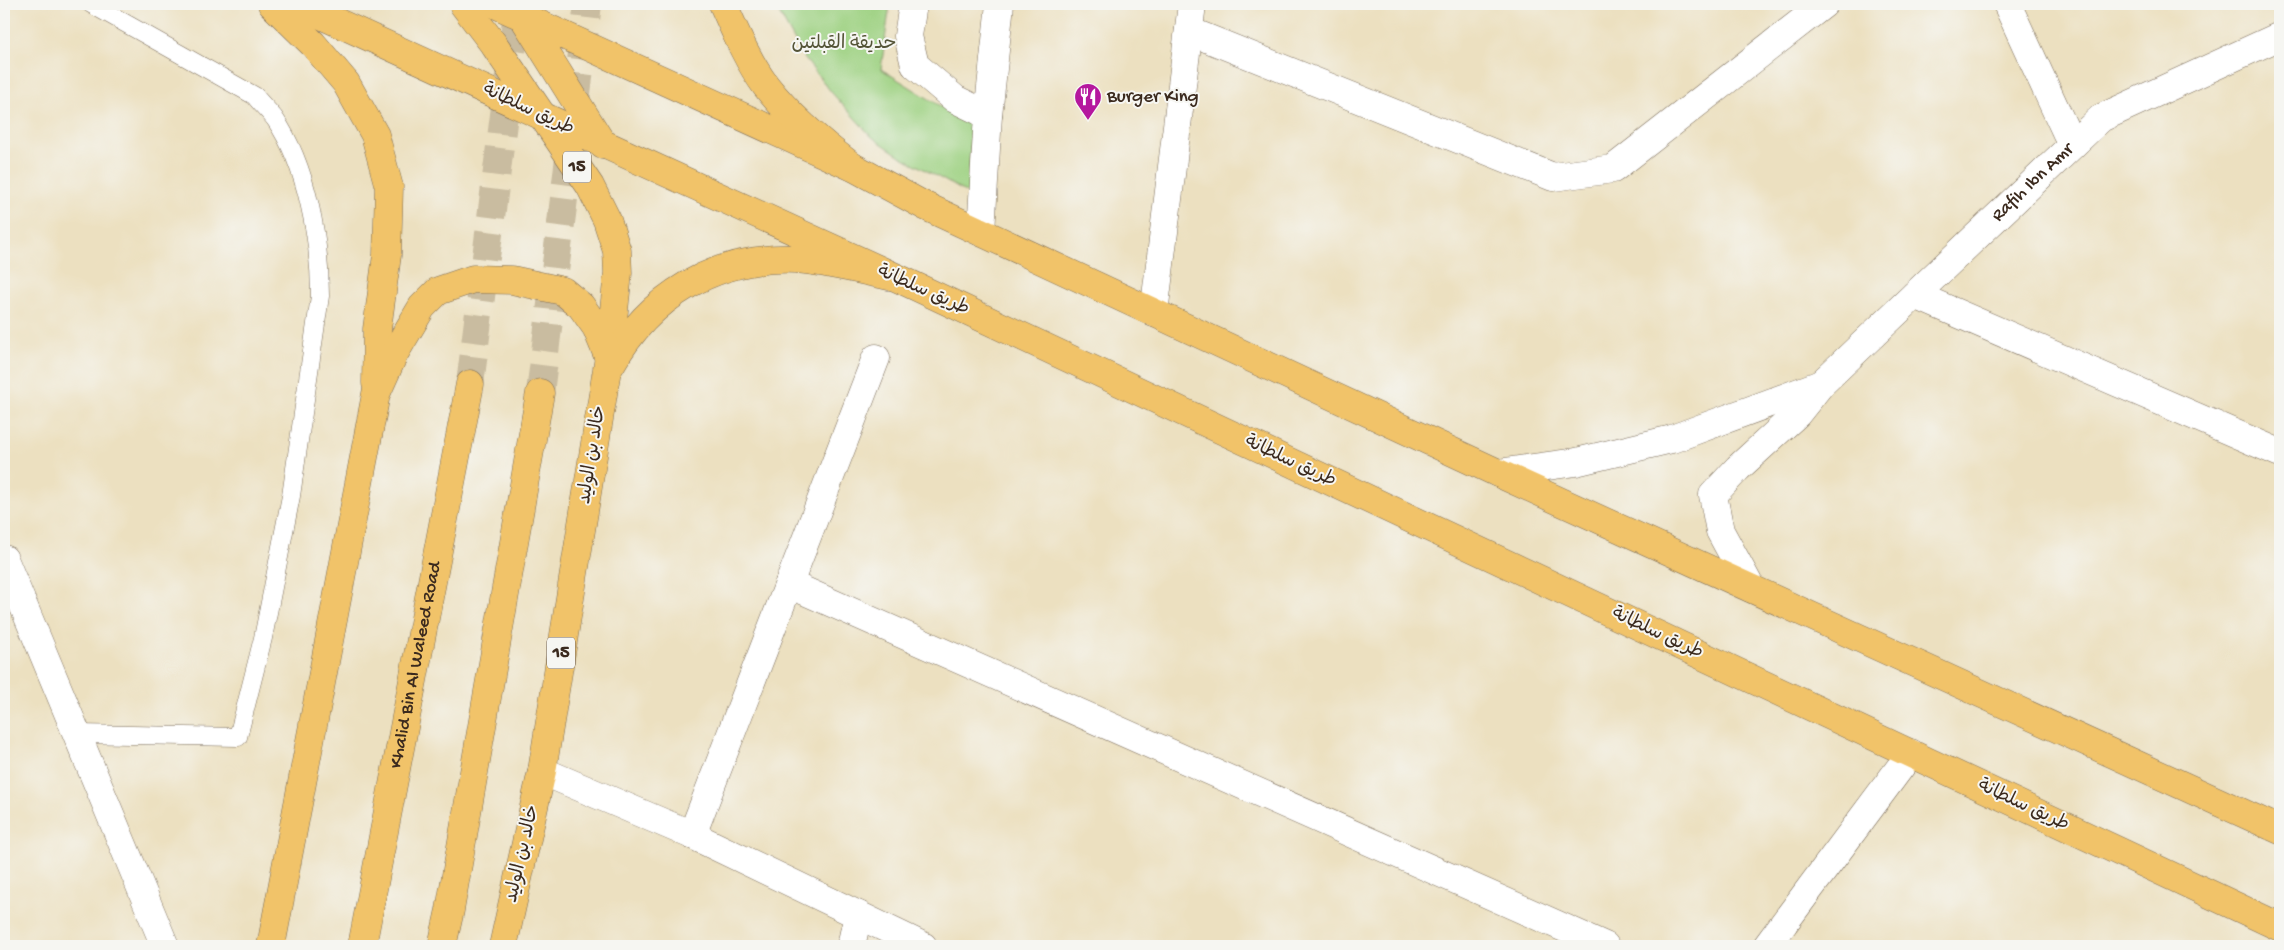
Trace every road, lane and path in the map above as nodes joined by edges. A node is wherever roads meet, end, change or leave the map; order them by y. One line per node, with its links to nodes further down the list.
1 (90, 4): 35 (lane)
2 (272, 4): 28 (main road)
3 (297, 4): 16 (main road, طريق سلطانة)
4 (462, 4): 16 (main road, خالد بن الوليد / 15)
5 (495, 4): 12 (main road)
6 (723, 4): 19 (main road)
7 (913, 4): 15 (street)
8 (1000, 4): 15 (street)
9 (1192, 4): 13 (street)
10 (1824, 4): 13 (street)
11 (2007, 4): 18 (street)
12 (519, 10): 17 (main road, 15); 19 (main road)
13 (1189, 31): 23 (street)
14 (2280, 36): 18 (street, Rafih Ibn Amr)
15 (988, 115): 20 (street)
16 (542, 116): 17 (main road, طريق سلطانة); 25 (main road, خالد بن الوليد / 15)
17 (603, 144): 21 (main road, طريق سلطانة)
18 (2072, 145): 22 (street, Rafih Ibn Amr)
19 (854, 167): 20 (main road)
20 (981, 232): 23 (main road)
21 (889, 276): 25 (main road); 36 (main road, طريق سلطانة)
22 (1915, 295): 27 (street, Rafih Ibn Amr); 30 (street)
23 (1154, 313): 31 (main road)
24 (876, 358): 33 (street)
25 (607, 365): 28 (main road); 37 (main road, خالد بن الوليد / 15)
26 (470, 384): 44 (main road, Khalid Bin Al Waleed Road)
27 (1821, 384): 31 (street); 34 (street, Rafih Ibn Amr)
28 (379, 385): 43 (main road)
29 (540, 393): 45 (main road)
30 (2280, 453)
31 (1498, 473): 34 (main road)
32 (4, 559): 35 (street)
33 (789, 584): 39 (street); 49 (street)
34 (1750, 588): 38 (main road)
35 (78, 734): 42 (street)
36 (1911, 753): 41 (main road, طريق سلطانة); 50 (street)
37 (542, 771): 39 (street); 46 (main road, خالد بن الوليد / 15)
38 (2280, 830)
39 (692, 835): 40 (street)
40 (858, 915): 47 (street); 48 (street)
41 (2280, 927)
42 (165, 946)
43 (271, 946)
44 (362, 946)
45 (442, 946)
46 (503, 946)
47 (851, 946)
48 (923, 946)
49 (1605, 946)
50 (1767, 946)

